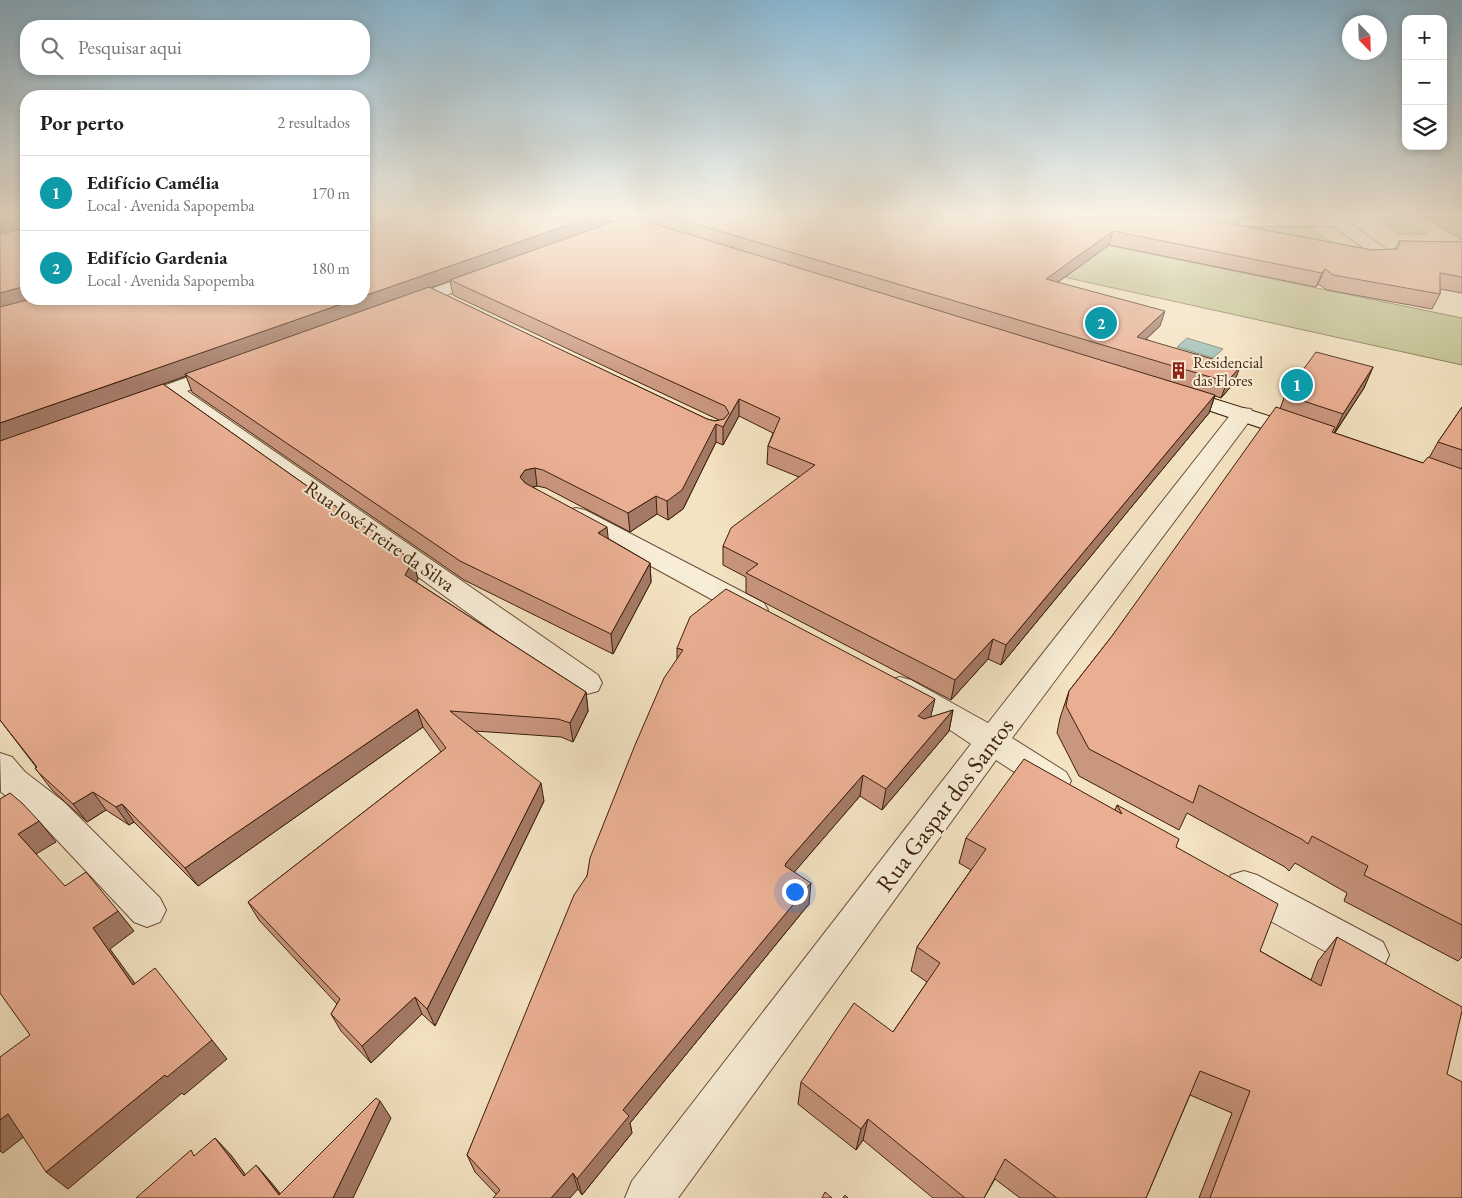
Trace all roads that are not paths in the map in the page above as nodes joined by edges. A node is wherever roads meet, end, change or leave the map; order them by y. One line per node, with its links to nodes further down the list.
1 (493, 272): 2 (street)
2 (432, 294): 3 (street); 4 (street)
3 (459, 307)
4 (386, 311)
5 (237, 366): 7 (street)
6 (1158, 387): 9 (street)
7 (172, 390): 8 (street); 14 (street, Rua José Freire da Silva)
8 (117, 410)
9 (1243, 414): 10 (street); 15 (street, Rua Gaspar dos Santos)
10 (1316, 439)
11 (554, 504): 12 (street)
12 (779, 624)
13 (874, 675): 15 (street)
14 (587, 683)
15 (992, 741): 17 (street); 21 (street, Rua Gaspar dos Santos)
16 (4, 779): 19 (street)
17 (1083, 798)
18 (1221, 874): 20 (street)
19 (147, 910)
20 (1393, 969)
21 (649, 1198)

